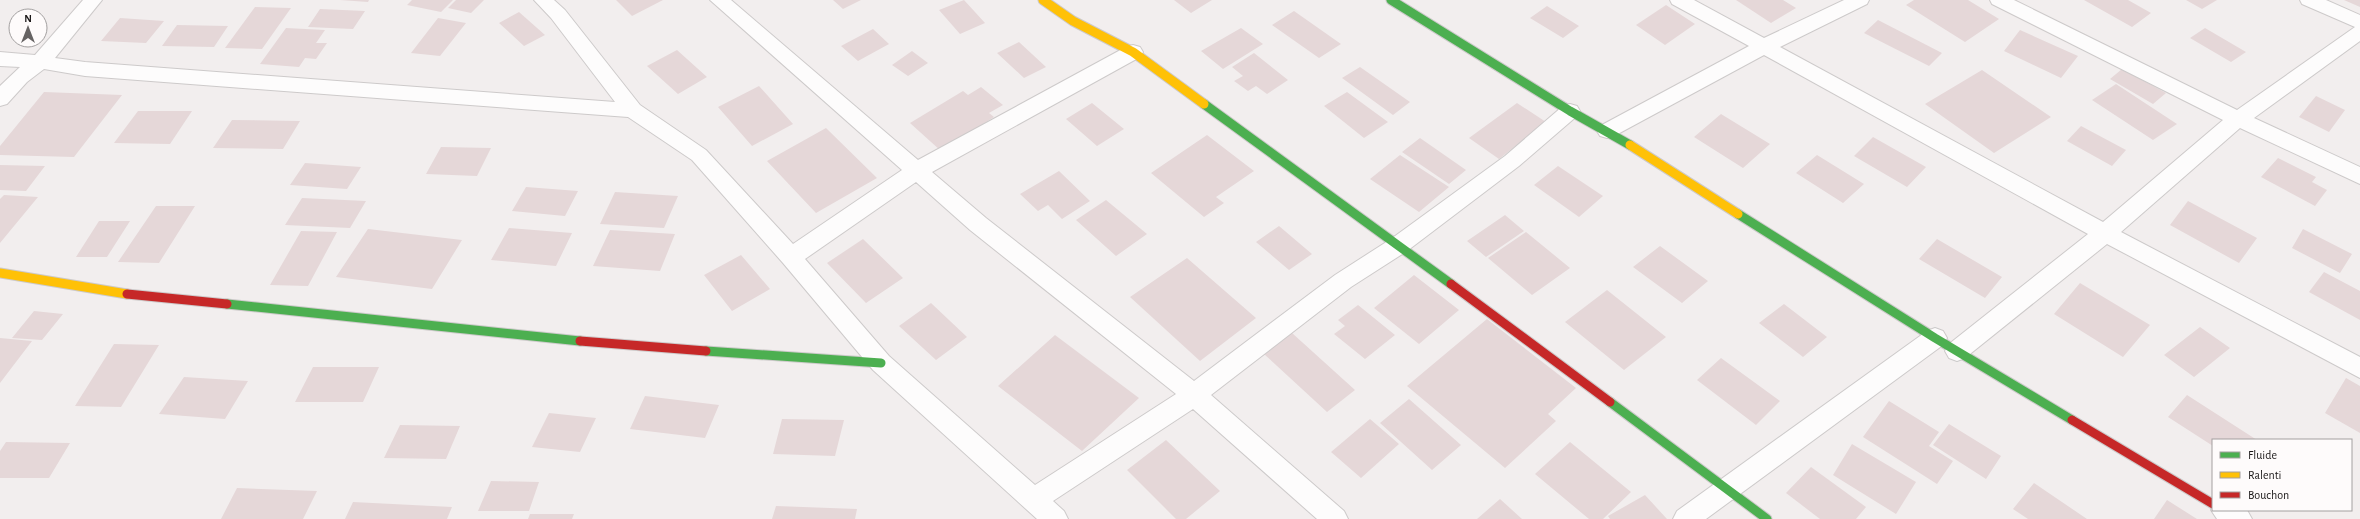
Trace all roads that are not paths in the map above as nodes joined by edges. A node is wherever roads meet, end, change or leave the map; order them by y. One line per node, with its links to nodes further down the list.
1 (93, 0): 15 (street)
2 (543, 0): 17 (street)
3 (719, 0): 21 (street)
4 (1043, 0): 13 (street)
5 (1391, 0): 18 (street)
6 (1679, 0): 12 (street)
7 (1860, 0): 12 (street)
8 (1999, 0): 19 (street)
9 (2309, 0): 10 (street)
10 (2360, 22)
11 (2360, 32): 19 (street)
12 (1765, 46): 20 (street); 23 (street)
13 (1133, 52): 21 (street); 24 (street)
14 (0, 59): 15 (street)
15 (40, 62): 16 (street); 17 (street)
16 (0, 99)
17 (633, 110): 25 (street)
18 (1570, 110): 20 (street); 24 (street)
19 (2238, 119): 22 (street); 23 (street)
20 (1607, 131): 27 (street)
21 (916, 171): 25 (street); 31 (street)
22 (2360, 176)
23 (2105, 232): 28 (street); 30 (street)
24 (1399, 245): 31 (street); 32 (street)
25 (791, 257): 29 (street)
26 (0, 273): 29 (street)
27 (1935, 338): 28 (street); 32 (street)
28 (1957, 351): 34 (street)
29 (881, 363): 33 (street)
30 (2360, 368)
31 (1194, 395): 33 (street); 37 (street)
32 (1726, 489): 38 (street); 39 (street)
33 (1035, 499): 36 (street)
34 (2212, 503)
35 (2226, 511): 40 (street)
36 (1056, 519)
37 (1335, 519)
38 (1686, 519)
39 (1767, 519)
40 (2239, 519)

